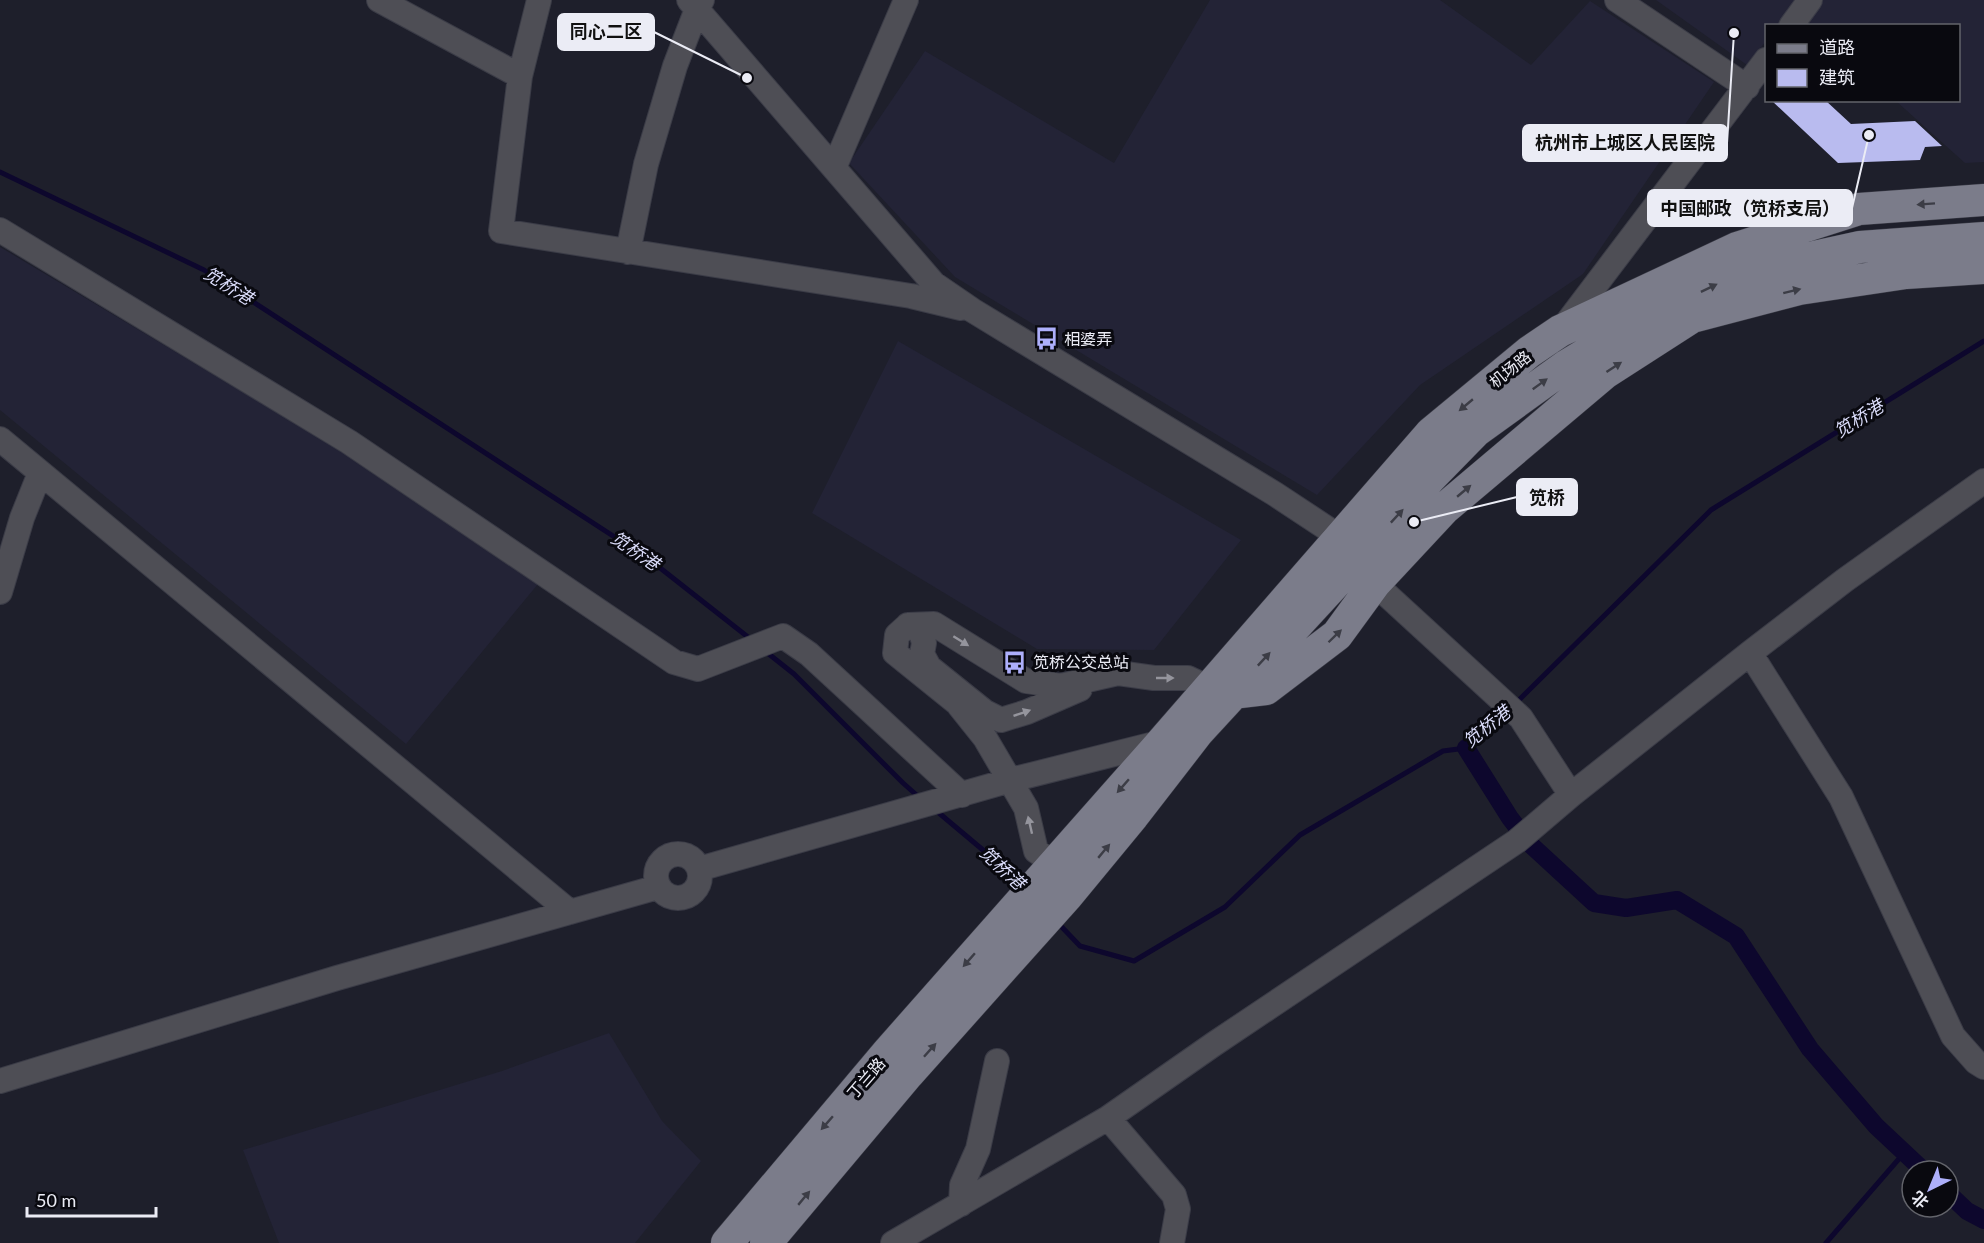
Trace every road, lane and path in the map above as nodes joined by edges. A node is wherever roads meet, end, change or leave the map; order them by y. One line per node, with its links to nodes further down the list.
1 (379, 0): 9 (street)
2 (539, 0): 9 (street)
3 (906, 0): 11 (street)
4 (1617, 0): 10 (street)
5 (1810, 0): 7 (street)
6 (696, 3): 11 (street); 15 (street)
7 (1792, 24)
8 (1765, 63): 10 (street)
9 (520, 76): 15 (street)
10 (1747, 87): 18 (street)
11 (834, 168): 17 (street)
12 (1984, 200): 18 (main road, 机场路, one-way to 18)
13 (0, 230): 31 (street)
14 (1984, 238): 22 (main road, 机场路, one-way to 14)
15 (628, 252): 17 (street)
16 (1984, 268): 22 (main road, 机场路, one-way to 16)
17 (972, 310): 22 (street)
18 (1560, 331): 22 (main road, 机场路, one-way to 22)
19 (0, 439): 20 (street)
20 (40, 473): 23 (street); 35 (street)
21 (1984, 481): 25 (street)
22 (1355, 561): 27 (main road, 机场路); 27 (main road, 机场路, one-way to 22); 30 (street)
23 (0, 592)
24 (908, 625): 26 (street, one-way to 26); 26 (street, one-way to 26); 29 (street)
25 (1750, 653): 30 (street); 37 (street)
26 (1118, 673): 27 (street, one-way to 27)
27 (1220, 691): 28 (main road, 机场路)
28 (1173, 746): 29 (street); 33 (main road, one-way to 33); 42 (main road, 丁兰路, one-way to 28)
29 (1011, 780): 31 (street); 33 (street, one-way to 29)
30 (1571, 795): 39 (street)
31 (956, 796): 32 (street)
32 (699, 869): 34 (street); 34 (street)
33 (1048, 871): 41 (main road, 丁兰路, one-way to 41)
34 (658, 887): 35 (street)
35 (570, 912): 38 (street)
36 (997, 1060): 40 (street)
37 (1984, 1067)
38 (0, 1081)
39 (1108, 1118): 40 (street); 44 (street)
40 (961, 1203): 43 (street)
41 (727, 1243)
42 (766, 1243)
43 (893, 1243)
44 (1172, 1243)

